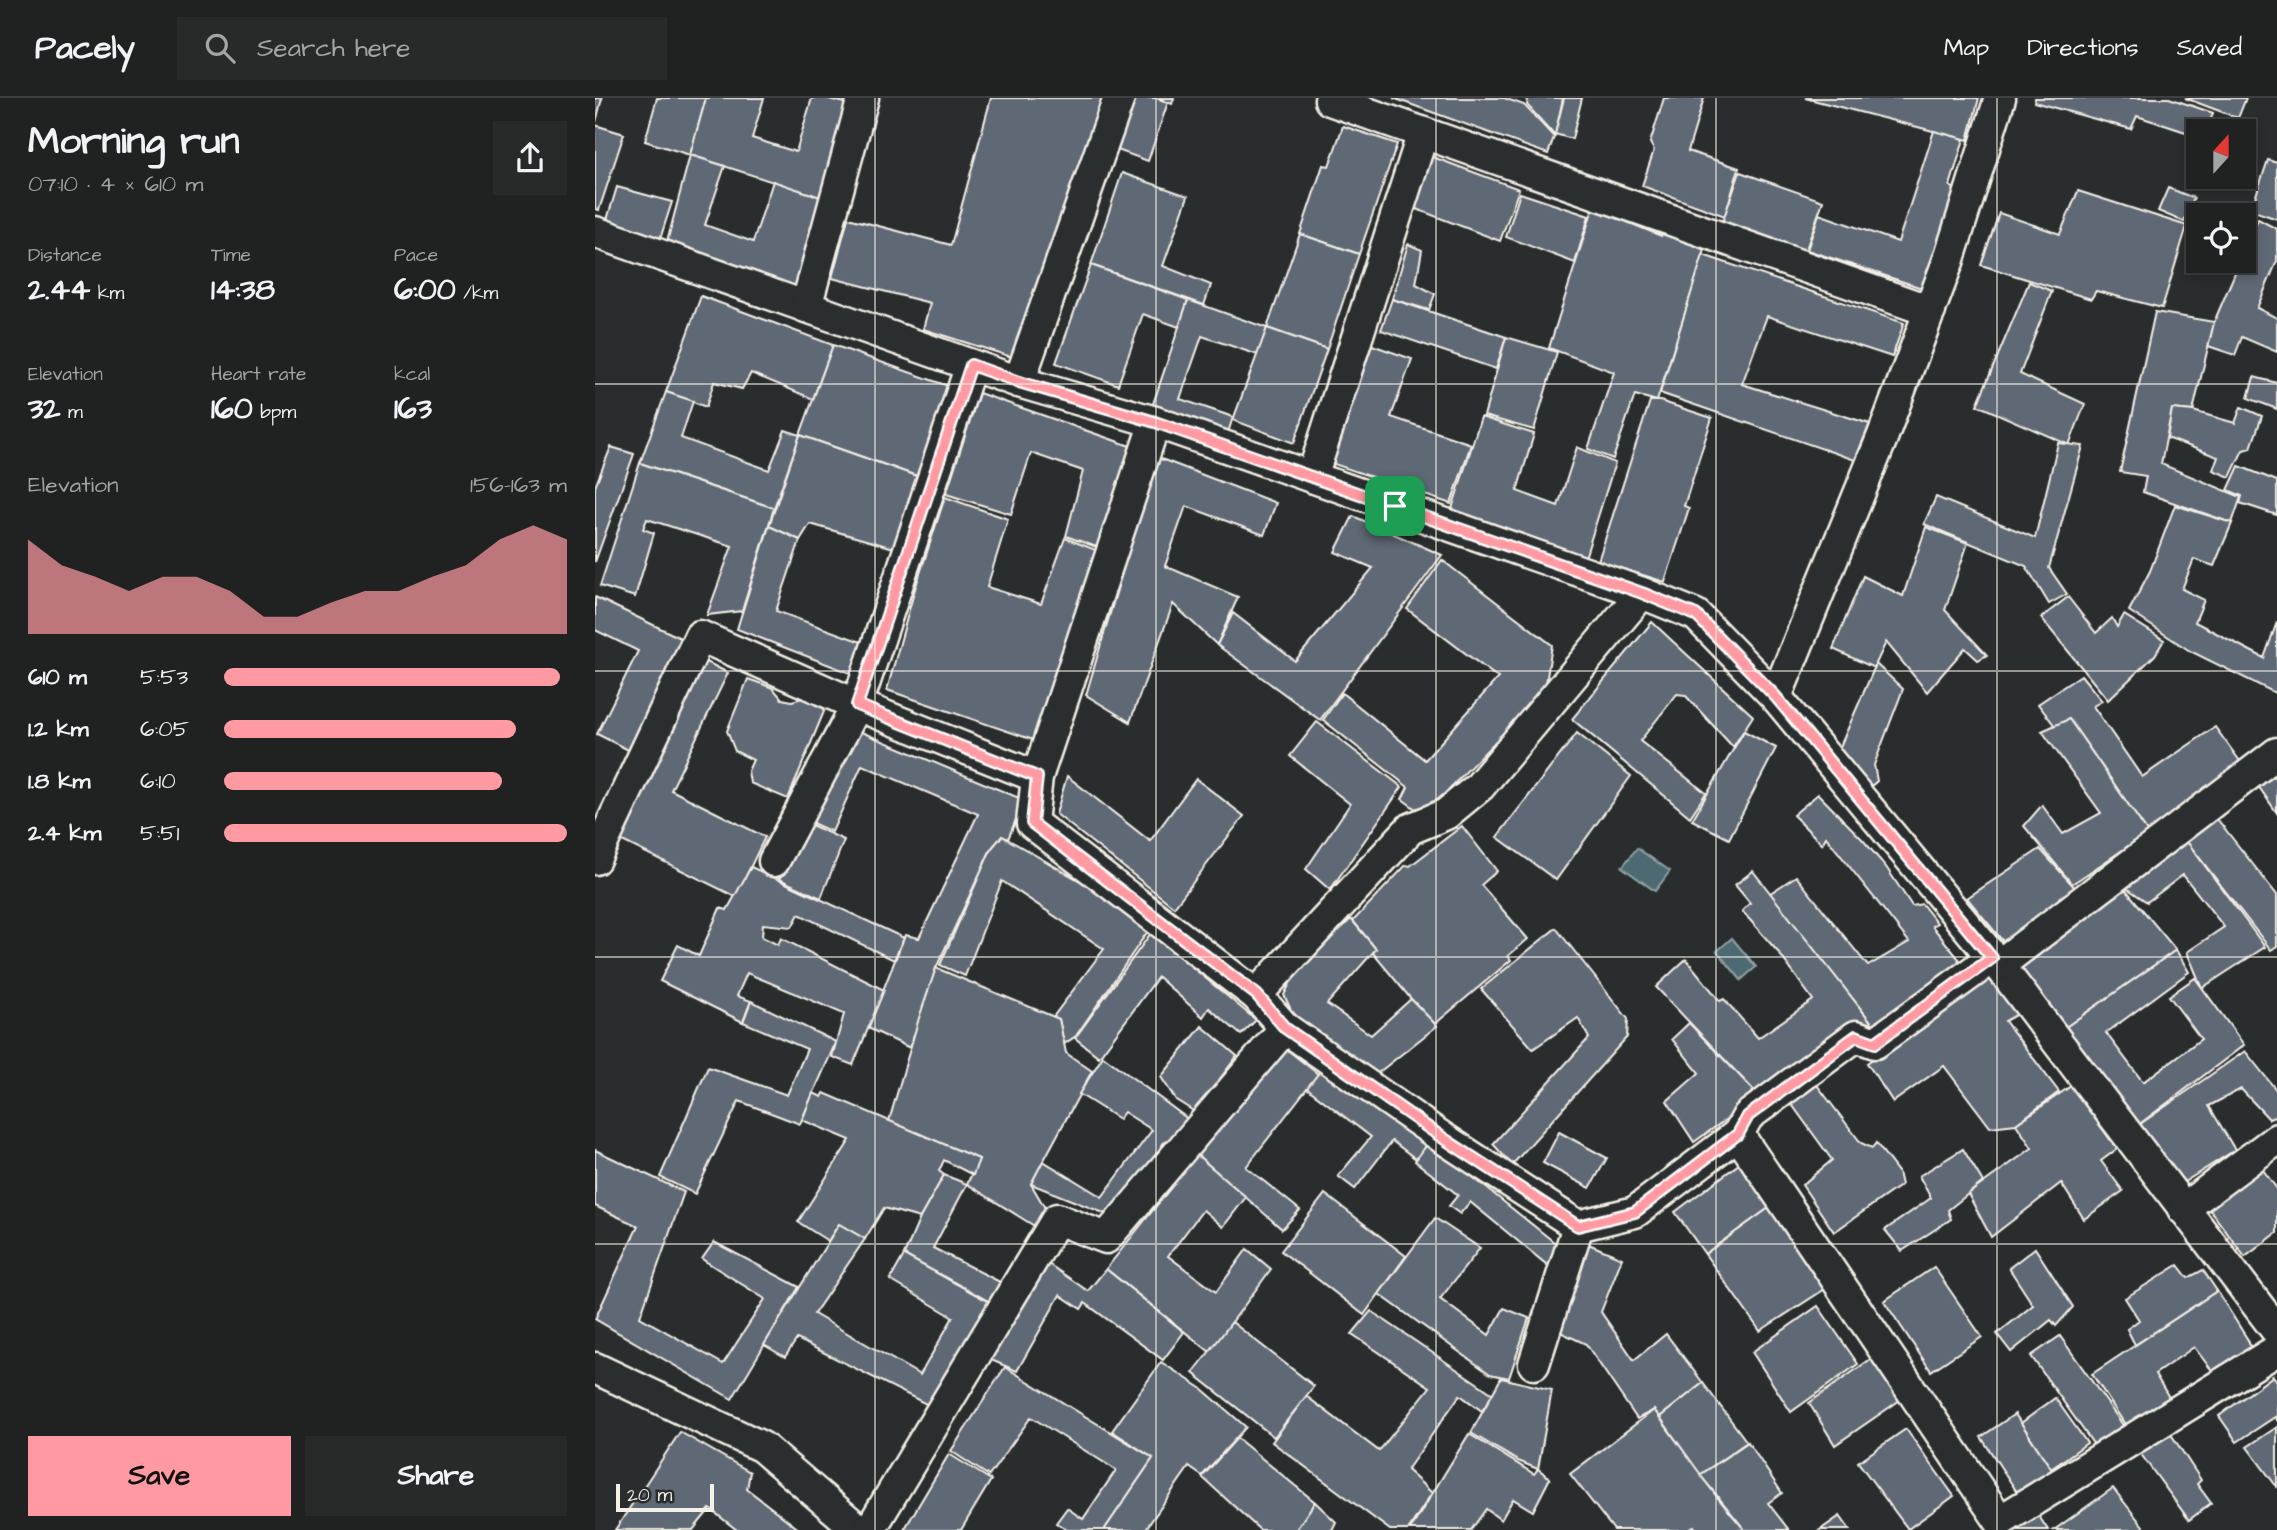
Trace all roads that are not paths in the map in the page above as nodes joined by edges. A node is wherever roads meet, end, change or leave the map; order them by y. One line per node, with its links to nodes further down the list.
1 (863, 98): 7 (street)
2 (1119, 98): 10 (street)
3 (2000, 98): 8 (street)
4 (1330, 100): 5 (street)
5 (1423, 133): 8 (street); 12 (street)
6 (595, 232): 7 (street)
7 (806, 307): 9 (street)
8 (1930, 311): 14 (street)
9 (971, 365): 10 (street); 15 (street)
10 (1019, 382): 11 (street)
11 (1155, 422): 12 (street); 17 (street)
12 (1312, 477): 13 (street)
13 (1642, 593): 14 (street); 21 (street)
14 (1776, 697): 20 (street)
15 (857, 705): 17 (street); 18 (street); 19 (street)
16 (2277, 753): 20 (street)
17 (1037, 777): 21 (street)
18 (595, 859)
19 (774, 861)
20 (1995, 962): 23 (street); 25 (street)
21 (1257, 995): 22 (street)
22 (1285, 1028): 26 (street); 32 (street)
23 (1738, 1134): 26 (street); 28 (street)
24 (2277, 1139): 25 (street)
25 (2183, 1209): 27 (street)
26 (1578, 1226): 29 (street)
27 (2277, 1331)
28 (2277, 1350)
29 (1534, 1364)
30 (595, 1368): 31 (street)
31 (859, 1530)
32 (870, 1530)

